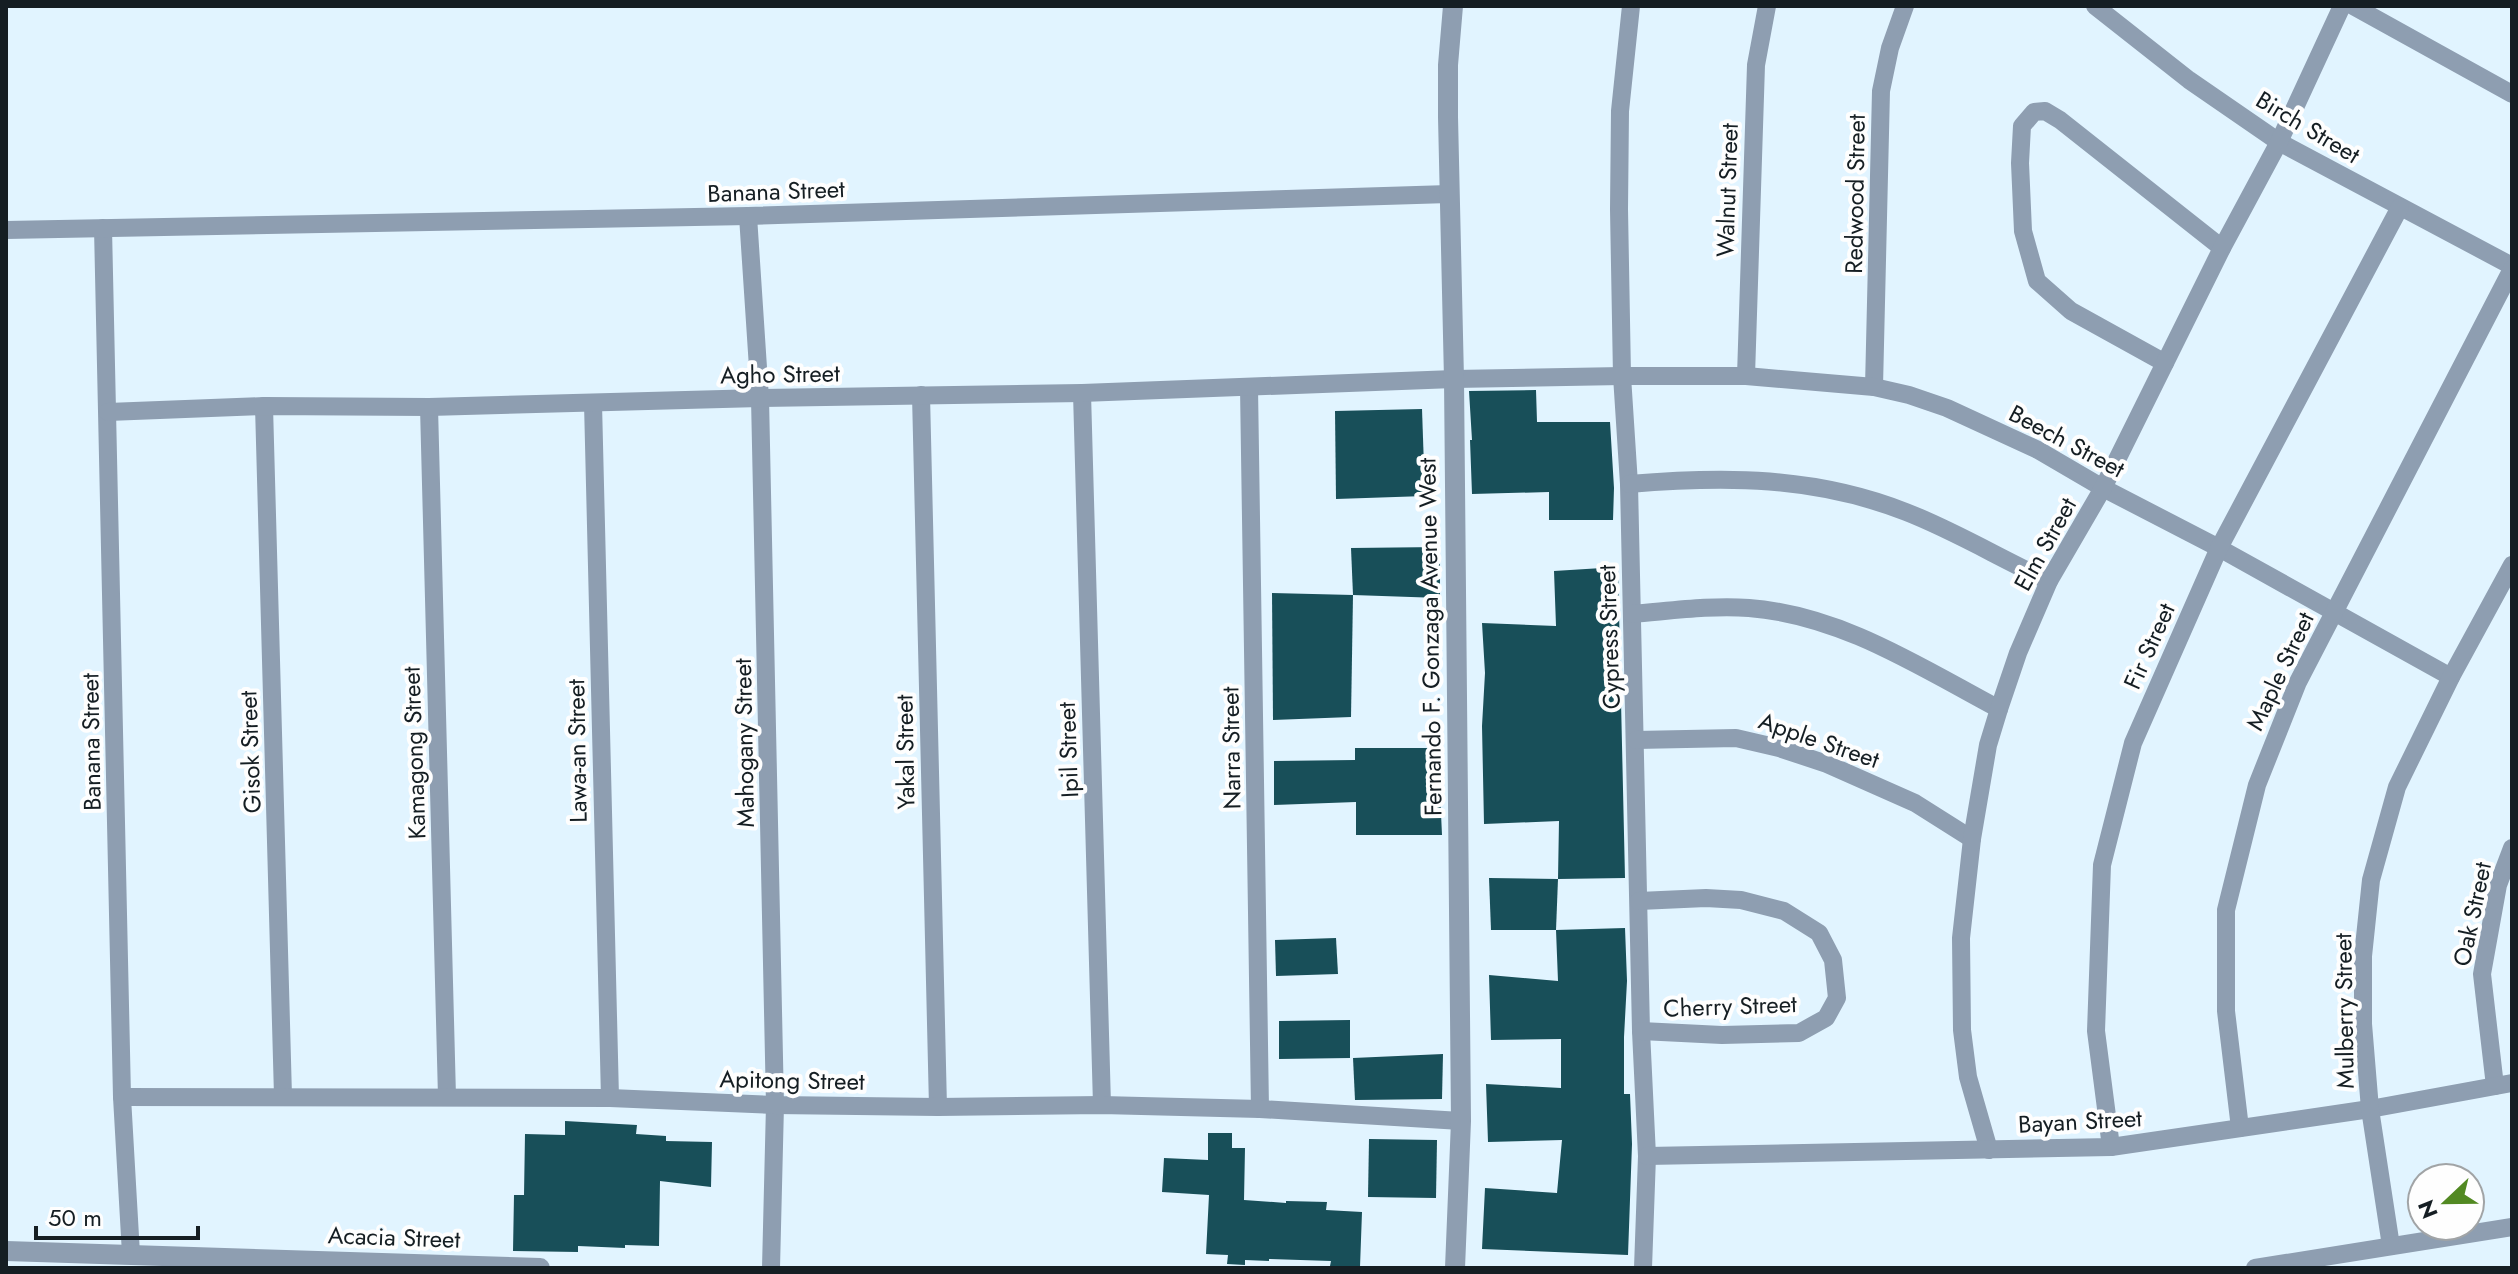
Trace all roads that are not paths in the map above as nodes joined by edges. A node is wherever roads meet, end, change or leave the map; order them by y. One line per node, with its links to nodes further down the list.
1 (1453, 6): 10 (street, Fernando F. Gonzaga Avenue West)
2 (1631, 6): 18 (street, Cypress Street)
3 (1767, 6): 19 (street, Walnut Street)
4 (1905, 6): 22 (street, Redwood Street)
5 (2095, 6): 9 (street, Birch Street)
6 (2342, 6): 9 (street, Elm Street)
7 (2353, 6): 8 (street)
8 (2512, 94)
9 (2279, 142): 11 (street, Birch Street); 15 (street, Elm Street)
10 (1449, 194): 12 (street, Banana Street); 20 (street, Fernando F. Gonzaga Avenue West)
11 (2400, 207): 16 (street, Birch Street); 32 (street, Fir Street)
12 (748, 216): 13 (street, Banana Street); 25 (street, Mahogany Street)
13 (103, 228): 14 (street, Banana Street); 29 (street, Banana Street)
14 (6, 230)
15 (2222, 248): 17 (street, Elm Street); 17 (street)
16 (2512, 268): 35 (street, Maple Street)
17 (2165, 363): 31 (street, Elm Street)
18 (1622, 376): 19 (street, Beech Street); 20 (street, Beech Street); 30 (street, Cypress Street)
19 (1746, 376): 22 (street, Beech Street)
20 (1454, 379): 21 (street, Agho Street); 54 (street, Fernando F. Gonzaga Avenue West)
21 (1249, 387): 23 (street, Agho Street); 52 (street, Narra Street)
22 (1874, 387): 31 (street, Beech Street)
23 (1082, 393): 24 (street, Agho Street); 50 (street, Ipil Street)
24 (921, 395): 25 (street, Agho Street); 51 (street, Yakal Street)
25 (760, 398): 26 (street, Agho Street); 49 (street, Mahogany Street)
26 (593, 403): 28 (street, Agho Street); 48 (street, Lawa-an Street)
27 (264, 406): 28 (street, Agho Street); 29 (street, Agho Street); 45 (street, Gisok Street)
28 (429, 407): 47 (street, Kamagong Street)
29 (108, 412): 46 (street, Banana Street)
30 (1629, 484): 34 (street); 36 (street, Cypress Street)
31 (2103, 488): 32 (street, Beech Street); 34 (street, Elm Street)
32 (2219, 548): 35 (street, Beech Street); 56 (street, Fir Street)
33 (2512, 565): 37 (street, Mulberry Street)
34 (2049, 581): 38 (street, Elm Street)
35 (2333, 612): 37 (street, Beech Street); 55 (street, Maple Street)
36 (1632, 614): 38 (street); 39 (street, Cypress Street)
37 (2451, 677): 53 (street, Mulberry Street)
38 (1999, 709): 40 (street, Elm Street)
39 (1636, 740): 40 (street, Apple Street); 42 (street, Cypress Street)
40 (1972, 839): 57 (street, Elm Street)
41 (2512, 848): 44 (street, Oak Street)
42 (1639, 901): 43 (street, Cypress Street); 43 (street, Cherry Street)
43 (1641, 1031): 58 (street, Cypress Street)
44 (2504, 1084): 53 (street, Bayan Street)
45 (283, 1096): 46 (street, Apitong Street); 47 (street, Apitong Street)
46 (122, 1097): 62 (street, Banana Street)
47 (447, 1097): 48 (street, Apitong Street)
48 (610, 1098): 49 (street, Apitong Street)
49 (775, 1105): 51 (street, Apitong Street); 64 (street, Mahogany Street)
50 (1102, 1105): 51 (street, Apitong Street); 52 (street, Apitong Street)
51 (938, 1107)
52 (1260, 1109): 54 (street, Apitong Street)
53 (2370, 1109): 55 (street, Bayan Street); 60 (street, Mulberry Street)
54 (1461, 1121): 65 (street, Fernando F. Gonzaga Avenue West)
55 (2240, 1128): 56 (street, Bayan Street)
56 (2111, 1147): 57 (street, Bayan Street)
57 (1989, 1150): 58 (street, Bayan Street)
58 (1647, 1156): 66 (street, Cypress Street)
59 (2512, 1227): 60 (street)
60 (2391, 1246): 67 (street)
61 (6, 1251): 62 (street, Acacia Street)
62 (131, 1254): 63 (street, Acacia Street)
63 (540, 1268)
64 (771, 1268)
65 (1455, 1268)
66 (1643, 1268)
67 (2255, 1268)

